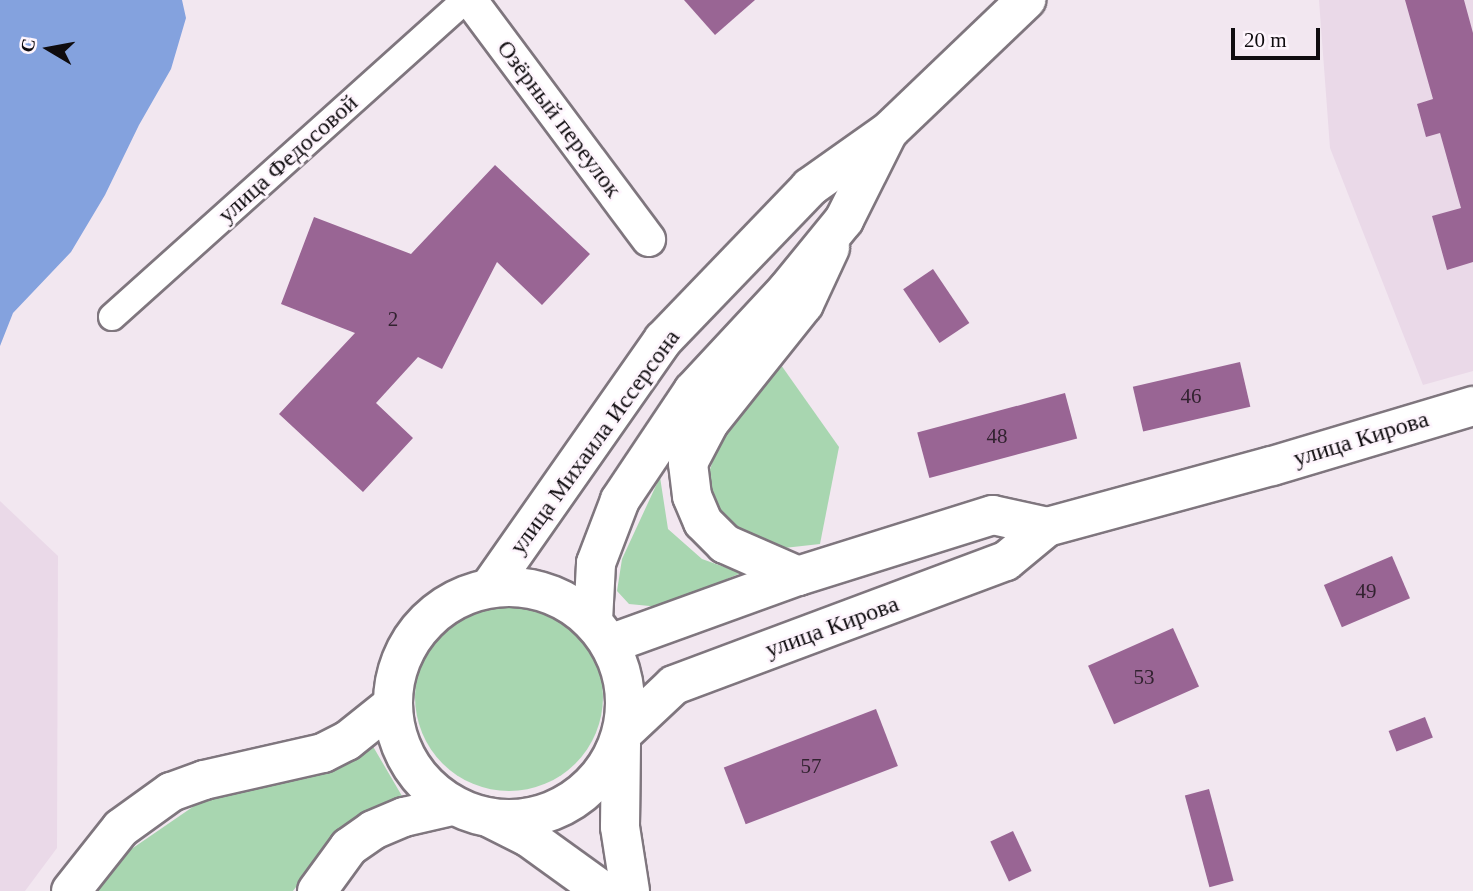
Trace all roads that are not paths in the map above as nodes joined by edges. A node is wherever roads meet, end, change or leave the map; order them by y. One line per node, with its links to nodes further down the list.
1 (465, 0): 7 (street, улица Федосовой)
2 (470, 0): 6 (street, Озёрный переулок)
3 (1026, 0): 4 (main road, улица Михаила Иссерсона)
4 (889, 131): 5 (main road, улица Михаила Иссерсона); 11 (main road, улица Михаила Иссерсона)
5 (844, 220): 10 (main road); 12 (main road, улица Михаила Иссерсона)
6 (648, 239)
7 (112, 317)
8 (1473, 406): 9 (main road, улица Кирова)
9 (1047, 527): 10 (main road, улица Кирова); 14 (main road, улица Кирова)
10 (798, 576): 12 (main road, улица Кирова)
11 (490, 587): 12 (main road); 13 (main road)
12 (601, 633): 14 (main road)
13 (392, 705): 15 (main road); 17 (main road)
14 (622, 734): 16 (main road); 20 (main road)
15 (452, 806): 16 (main road); 18 (main road)
16 (492, 819): 19 (main road)
17 (71, 891)
18 (317, 891)
19 (603, 891)
20 (630, 891)

